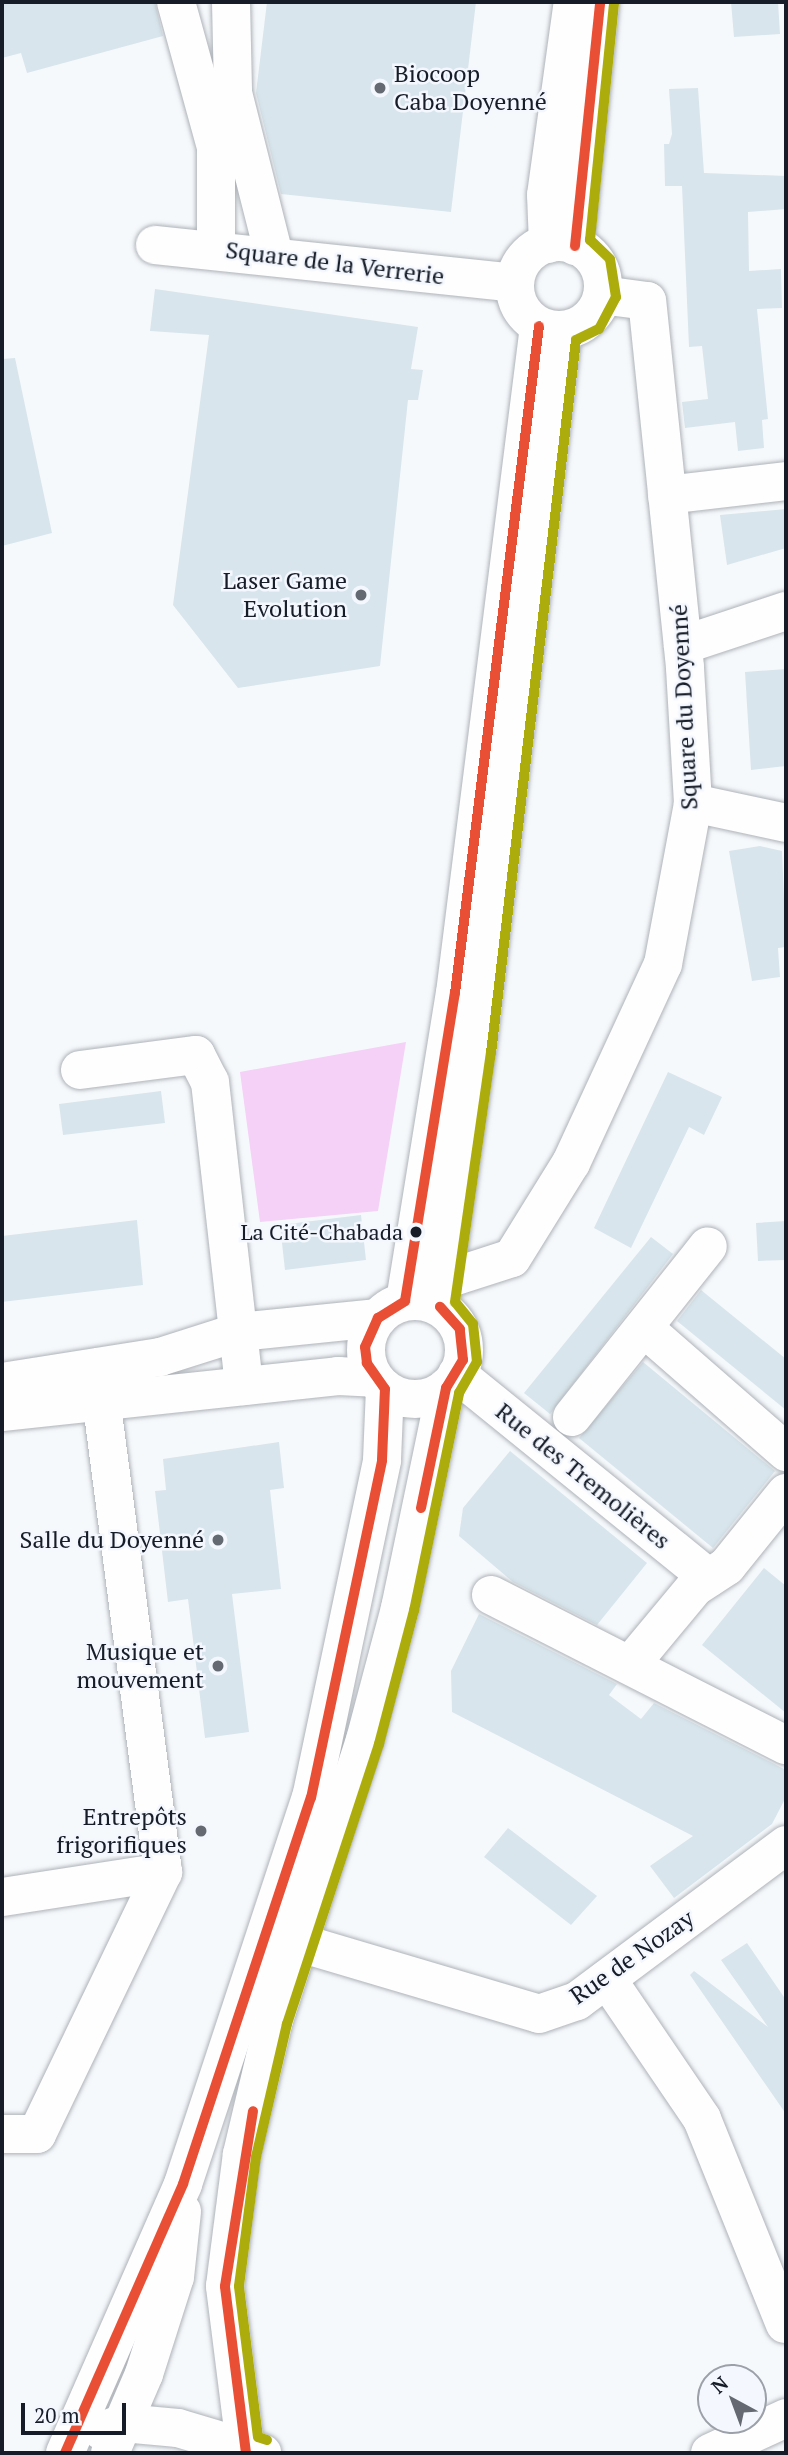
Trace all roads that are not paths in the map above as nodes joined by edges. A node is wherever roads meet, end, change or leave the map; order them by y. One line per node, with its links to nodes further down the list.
1 (176, 2): 7 (main road)
2 (230, 2): 8 (main road)
3 (573, 2): 5 (main road)
4 (600, 2): 5 (main road)
5 (562, 244): 9 (main road); 10 (main road)
6 (155, 245): 7 (main road, Square de la Verrerie)
7 (216, 248): 8 (main road, Square de la Verrerie)
8 (274, 255): 9 (main road, Square de la Verrerie)
9 (515, 283): 11 (main road)
10 (602, 295): 11 (main road); 13 (main road, Square du Doyenné)
11 (551, 328): 20 (main road)
12 (786, 481): 13 (main road)
13 (667, 495): 15 (main road, Square du Doyenné)
14 (786, 611): 15 (main road)
15 (683, 645): 16 (main road, Square du Doyenné)
16 (694, 803): 17 (main road); 20 (main road, Square du Doyenné)
17 (786, 823)
18 (80, 1070): 22 (main road)
19 (708, 1246): 21 (main road)
20 (417, 1302): 22 (main road, Square du Doyenné); 23 (main road); 26 (main road)
21 (644, 1328): 29 (main road); 30 (main road)
22 (239, 1332): 25 (main road, Square du Doyenné); 27 (main road)
23 (452, 1381): 26 (main road); 32 (main road, Rue des Tremolières); 40 (main road)
24 (2, 1382): 25 (main road)
25 (100, 1384): 27 (main road); 28 (main road); 38 (main road)
26 (380, 1384): 27 (main road); 36 (main road)
27 (244, 1386)
28 (2, 1412)
29 (572, 1417)
30 (786, 1452)
31 (786, 1493): 32 (main road)
32 (709, 1577): 34 (main road)
33 (491, 1595): 34 (main road)
34 (631, 1664): 35 (main road)
35 (786, 1745)
36 (311, 1798): 40 (main road); 43 (main road)
37 (786, 1845): 41 (main road, Rue de Nozay)
38 (163, 1872): 39 (main road); 42 (main road)
39 (2, 1897)
40 (300, 1943): 41 (main road, Rue de Nozay); 47 (main road)
41 (607, 1979): 44 (main road)
42 (2, 2134)
43 (183, 2184): 46 (main road); 48 (main road)
44 (785, 2323)
45 (786, 2418): 50 (main road)
46 (116, 2438): 47 (main road); 49 (main road)
47 (251, 2451)
48 (65, 2453)
49 (75, 2453)
50 (710, 2453)

